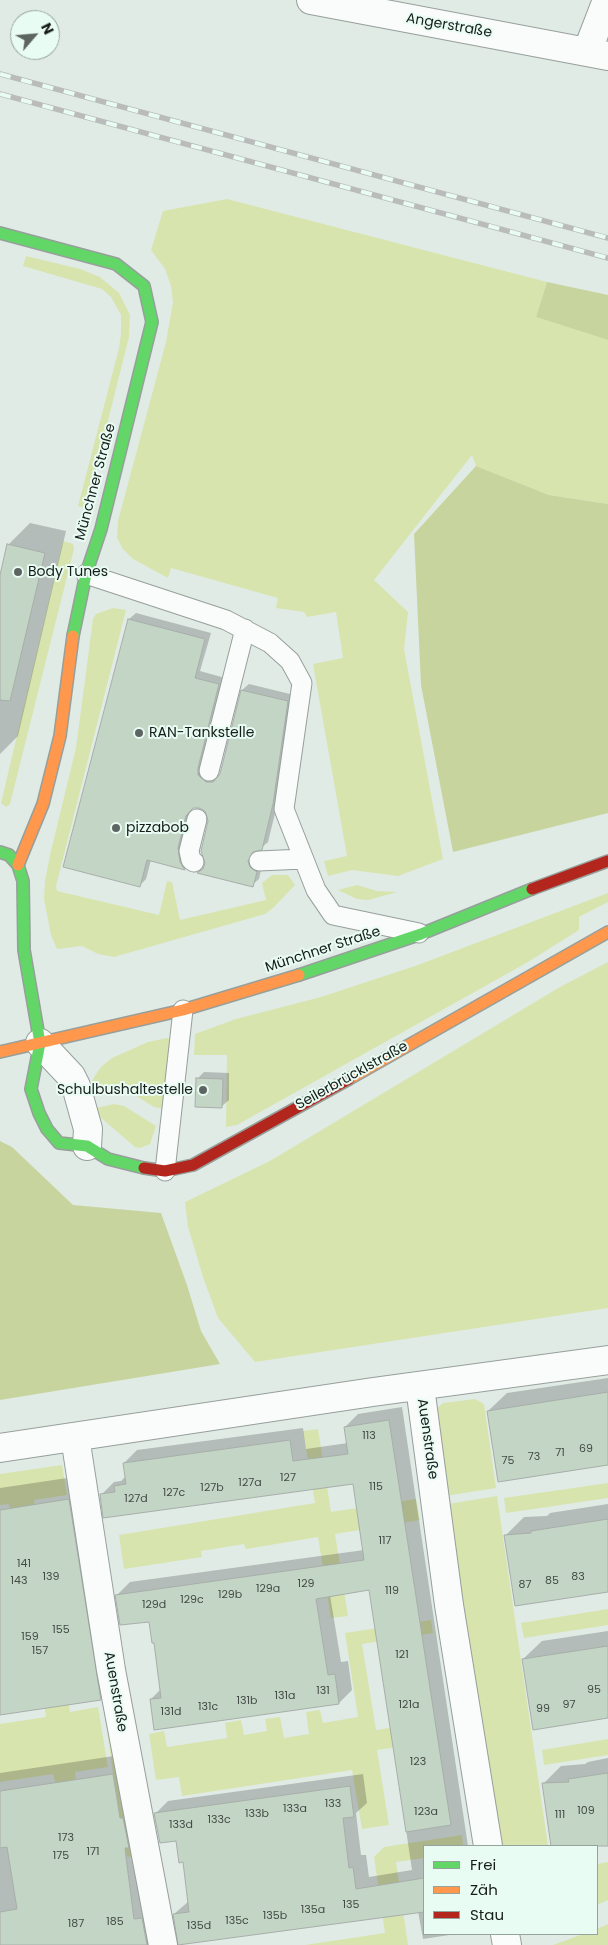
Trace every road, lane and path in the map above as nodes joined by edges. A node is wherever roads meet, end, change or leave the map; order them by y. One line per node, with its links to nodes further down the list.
1 (311, 0): 3 (street, Angerstraße)
2 (607, 0): 3 (street, Angerstraße)
3 (598, 54)
4 (0, 233): 5 (street, Münchner Straße)
5 (86, 574): 6 (lane); 14 (street, Münchner Straße)
6 (245, 628): 7 (lane); 10 (lane)
7 (209, 771)
8 (197, 820): 13 (lane)
9 (0, 852): 14 (street)
10 (303, 859): 11 (lane); 16 (lane)
11 (259, 860)
12 (608, 861): 16 (street, Münchner Straße)
13 (194, 862)
14 (18, 865): 18 (street)
15 (608, 932): 21 (street, Seilerbrücklstraße)
16 (421, 934): 17 (street, Münchner Straße)
17 (183, 1010): 18 (street, Münchner Straße); 21 (lane)
18 (40, 1043): 19 (street, Münchner Straße); 20 (street); 20 (street, Seilerbrücklstraße)
19 (0, 1052)
20 (87, 1146): 21 (street, Seilerbrücklstraße)
21 (164, 1171)
22 (608, 1360): 23 (street, Auenstraße)
23 (420, 1387): 24 (street, Auenstraße); 26 (street, Auenstraße)
24 (75, 1437): 25 (street, Auenstraße); 27 (street, Auenstraße)
25 (0, 1448)
26 (488, 1845)
27 (163, 1945)

